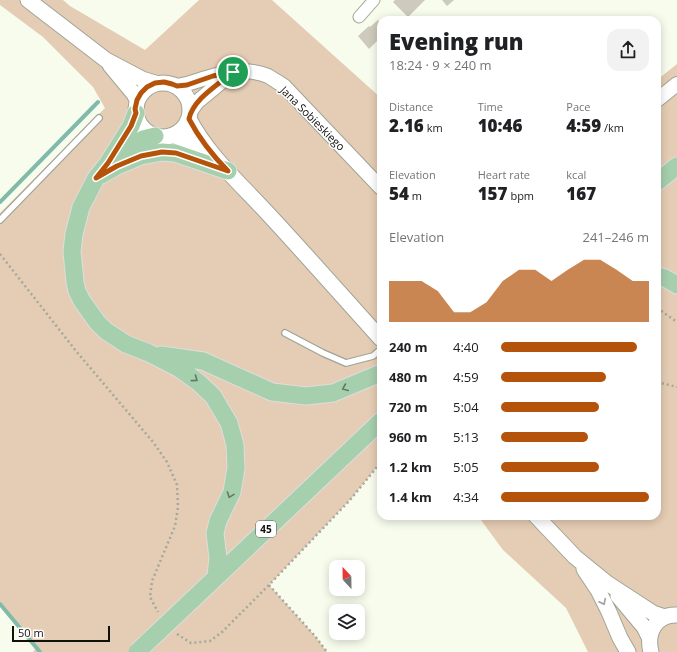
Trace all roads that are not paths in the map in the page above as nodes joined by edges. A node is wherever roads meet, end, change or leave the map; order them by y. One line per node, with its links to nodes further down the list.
1 (28, 0): 4 (main road)
2 (374, 0): 3 (street)
3 (360, 17)
4 (106, 60): 6 (main road); 10 (main road)
5 (233, 72): 8 (street, Jana Sobieskiego); 11 (street); 20 (street, Jana Sobieskiego)
6 (155, 83): 8 (main road); 10 (main road)
7 (677, 84): 9 (street)
8 (177, 86): 11 (main road)
9 (661, 97)
10 (136, 107): 14 (main road); 15 (main road)
11 (190, 116): 13 (main road); 16 (main road)
12 (99, 118): 21 (lane)
13 (173, 135): 14 (main road); 16 (main road)
14 (155, 136): 15 (main road)
15 (108, 163): 18 (main road)
16 (223, 166): 18 (main road); 25 (main road)
17 (677, 166): 19 (main road)
18 (96, 178): 27 (main road)
19 (661, 179)
20 (377, 184)
21 (0, 220)
22 (661, 277): 23 (main road)
23 (677, 285)
24 (285, 333): 26 (lane)
25 (377, 334)
26 (377, 352)
27 (149, 353): 28 (main road, one-way to 27); 32 (main road, one-way to 32)
28 (377, 375)
29 (377, 425): 32 (main road, 45)
30 (540, 520): 31 (main road)
31 (575, 557): 33 (main road); 37 (main road, one-way to 37)
32 (216, 576): 36 (main road, 45, bridge)
33 (607, 583): 34 (main road); 35 (main road)
34 (671, 616): 35 (main road)
35 (649, 637): 38 (main road)
36 (137, 652)
37 (628, 652)
38 (651, 652)

